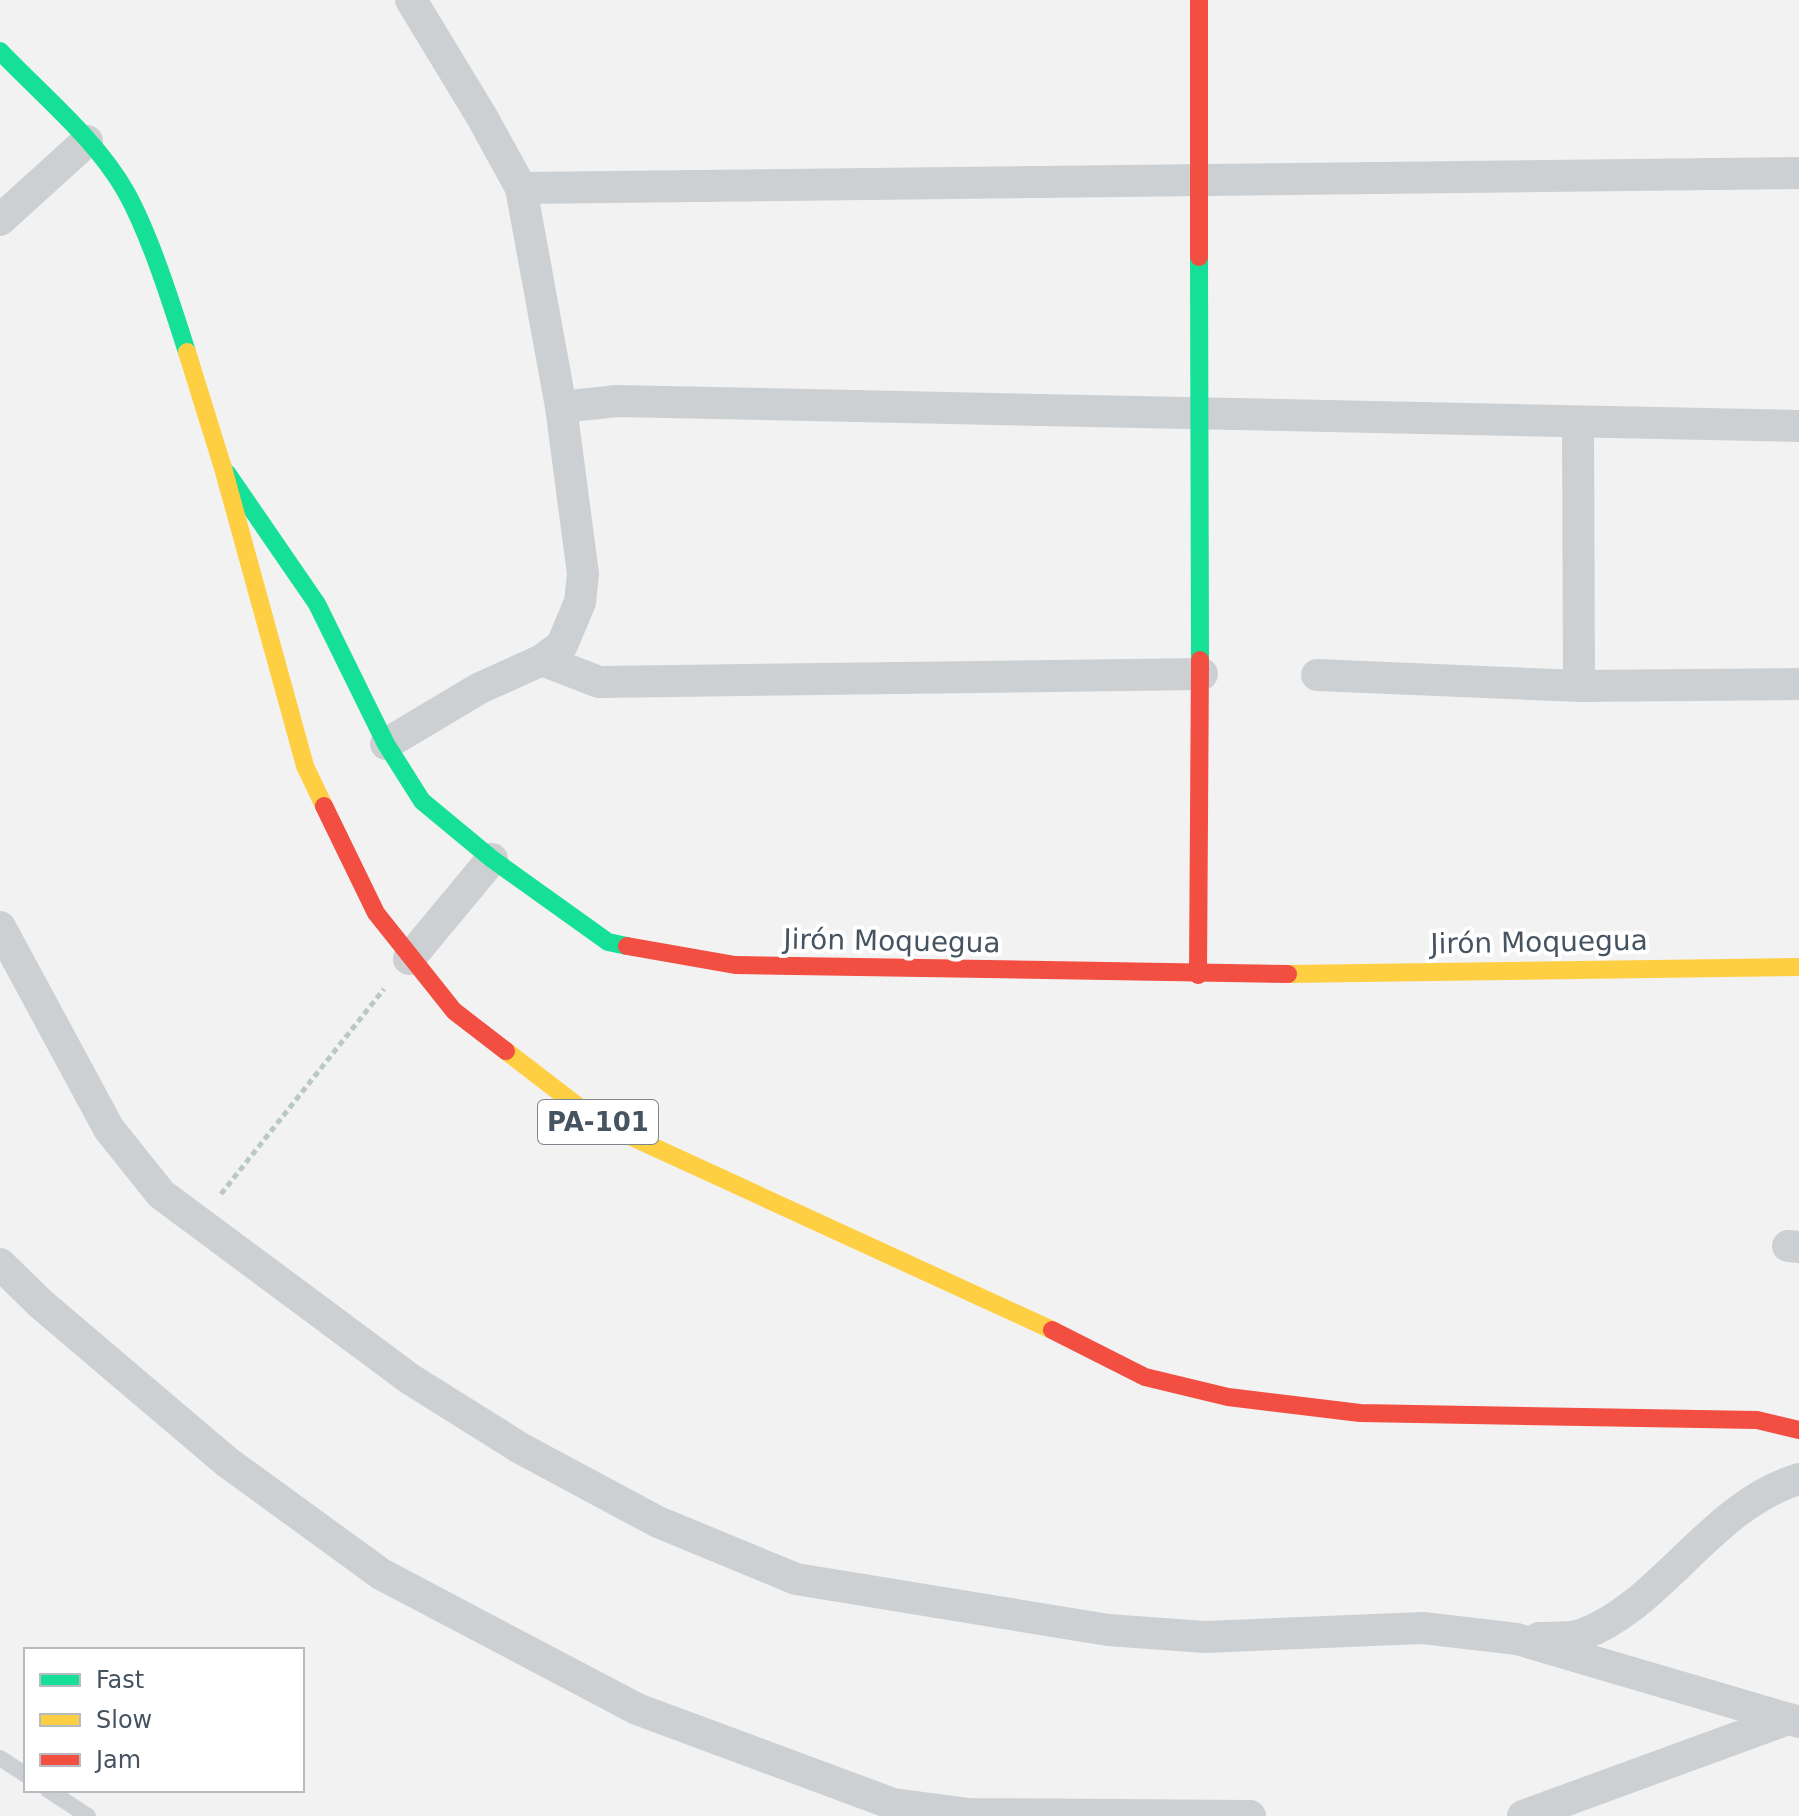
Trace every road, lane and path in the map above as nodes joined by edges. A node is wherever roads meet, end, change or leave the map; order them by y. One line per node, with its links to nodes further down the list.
1 (411, 0): 7 (street)
2 (1199, 0): 6 (street)
3 (0, 51): 4 (street, PA-101)
4 (87, 141): 8 (street); 13 (street, PA-101)
5 (1799, 173): 6 (street)
6 (1198, 178): 7 (street); 10 (street)
7 (521, 188): 9 (street)
8 (0, 220)
9 (561, 407): 10 (street); 14 (street)
10 (1197, 416): 11 (street); 15 (street)
11 (1578, 422): 12 (street); 18 (street)
12 (1799, 426)
13 (223, 468): 19 (street, Jirón Moquegua); 22 (street, PA-101)
14 (542, 660): 15 (street); 19 (street)
15 (1202, 674): 24 (street)
16 (1317, 675): 18 (street)
17 (1799, 684): 18 (street)
18 (1579, 686)
19 (386, 744): 20 (street, Jirón Moquegua)
20 (492, 859): 22 (street); 24 (street, Jirón Moquegua)
21 (0, 927): 25 (street)
22 (409, 959): 25 (path); 27 (street, PA-101)
23 (1799, 967): 24 (street, Jirón Moquegua)
24 (1198, 975)
25 (198, 1224): 29 (street)
26 (0, 1264): 35 (street)
27 (1799, 1430)
28 (1799, 1479): 29 (street)
29 (1517, 1639): 30 (street)
30 (1794, 1721): 36 (street)
31 (0, 1758): 32 (lane)
32 (24, 1774)
33 (51, 1792): 34 (lane)
34 (88, 1816)
35 (1250, 1816)
36 (1523, 1816)

